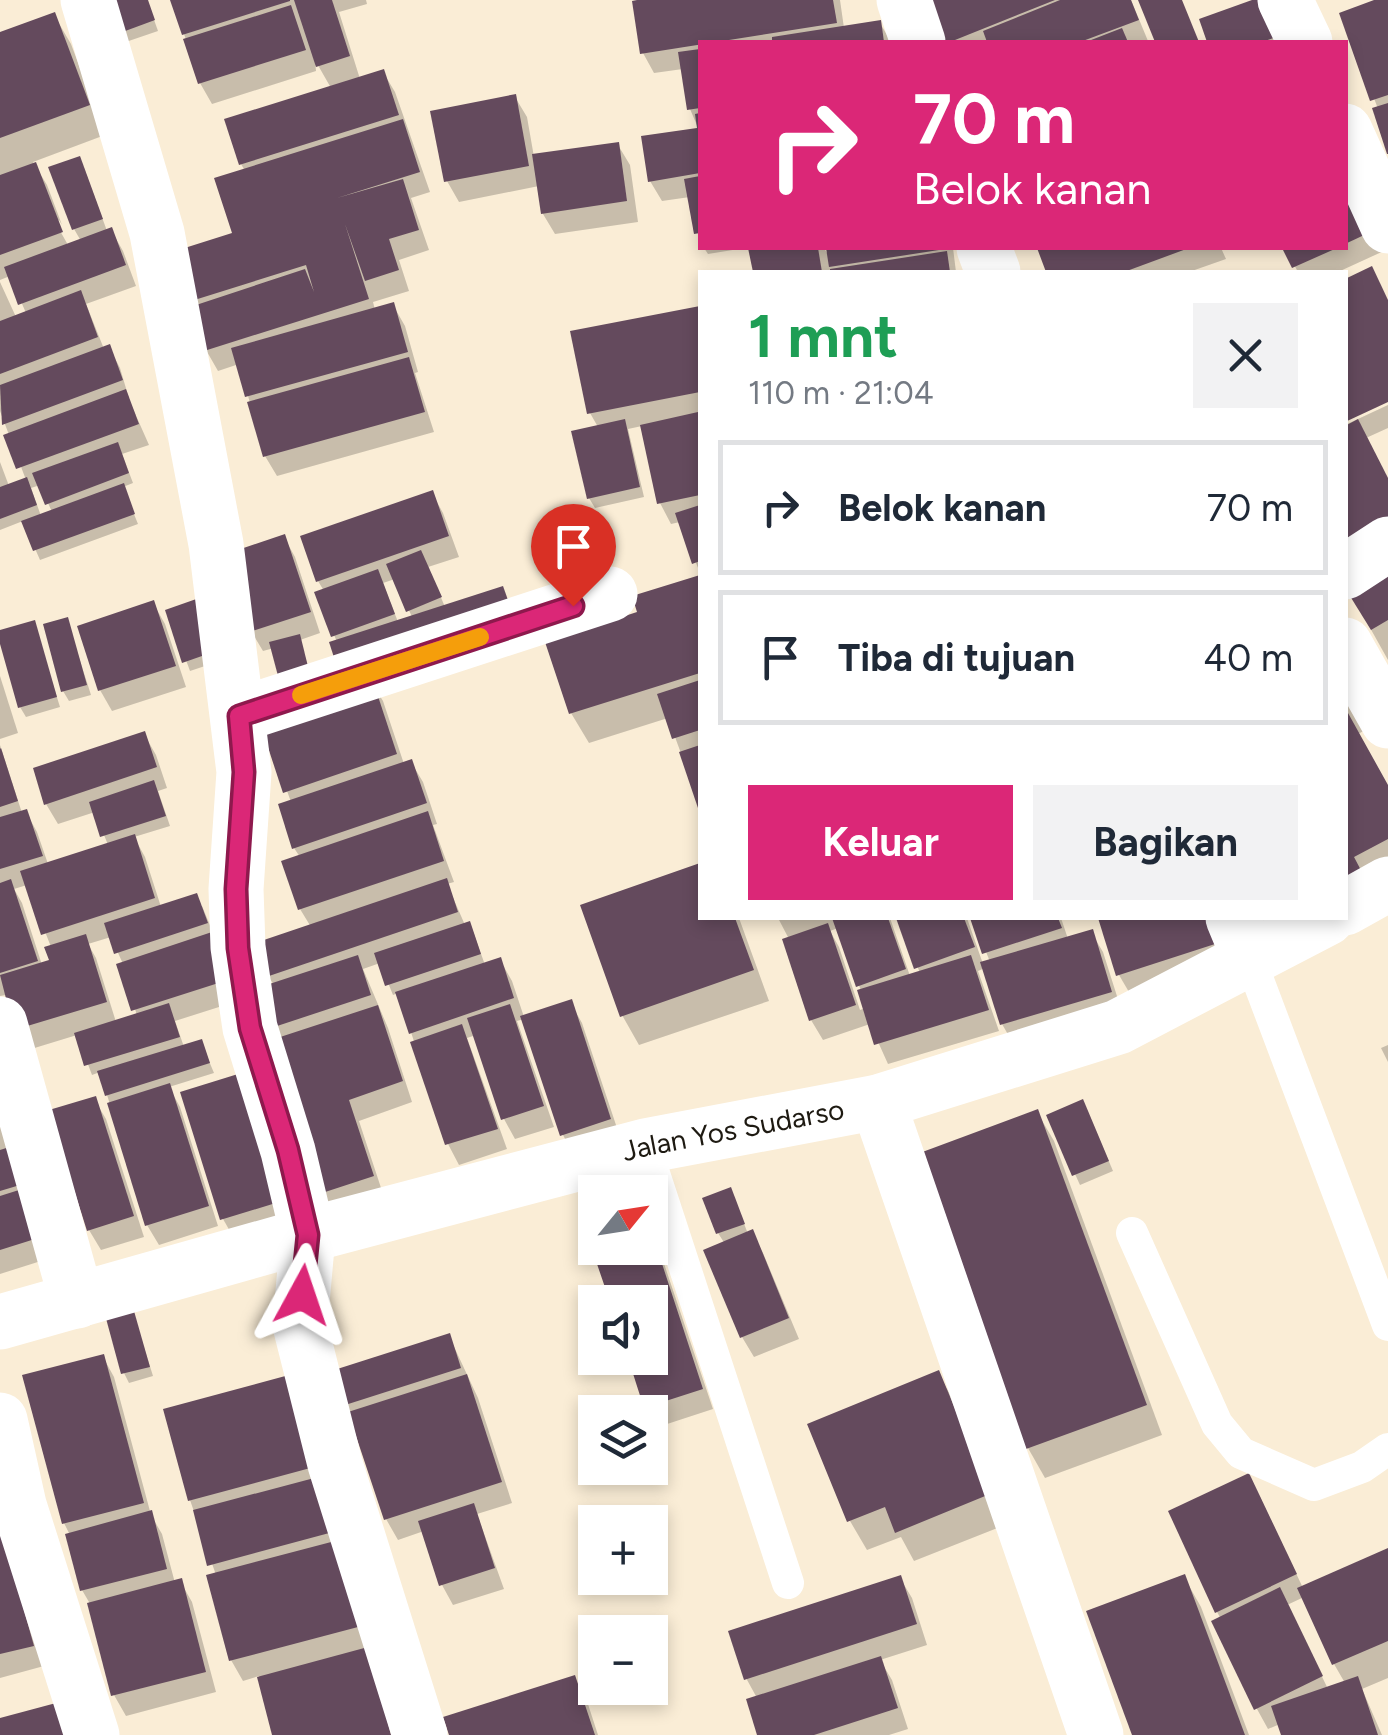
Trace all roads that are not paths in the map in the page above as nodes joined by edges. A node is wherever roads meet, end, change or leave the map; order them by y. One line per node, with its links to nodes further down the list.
1 (88, 0): 12 (street)
2 (904, 0): 4 (street)
3 (1285, 0): 5 (street)
4 (917, 40)
5 (1303, 40)
6 (1348, 138): 7 (street)
7 (1388, 226)
8 (1388, 544): 9 (street)
9 (1348, 570)
10 (610, 594): 12 (street)
11 (1348, 649): 13 (street)
12 (239, 716): 22 (street)
13 (1388, 721)
14 (1388, 884): 15 (street)
15 (1348, 906)
16 (1318, 920): 17 (street, Jalan Yos Sudarso)
17 (1241, 938): 19 (street, Jalan Yos Sudarso); 25 (lane)
18 (0, 1024): 23 (street)
19 (878, 1102): 20 (street, Jalan Yos Sudarso); 31 (street)
20 (645, 1146): 22 (street, Jalan Yos Sudarso); 28 (lane)
21 (1132, 1233): 27 (lane)
22 (308, 1235): 23 (street, Jalan Yos Sudarso); 30 (street)
23 (77, 1301): 24 (street, Jalan Yos Sudarso)
24 (0, 1322)
25 (1388, 1325)
26 (0, 1420): 29 (street)
27 (1388, 1449)
28 (788, 1583)
29 (92, 1735)
30 (420, 1735)
31 (1096, 1735)

